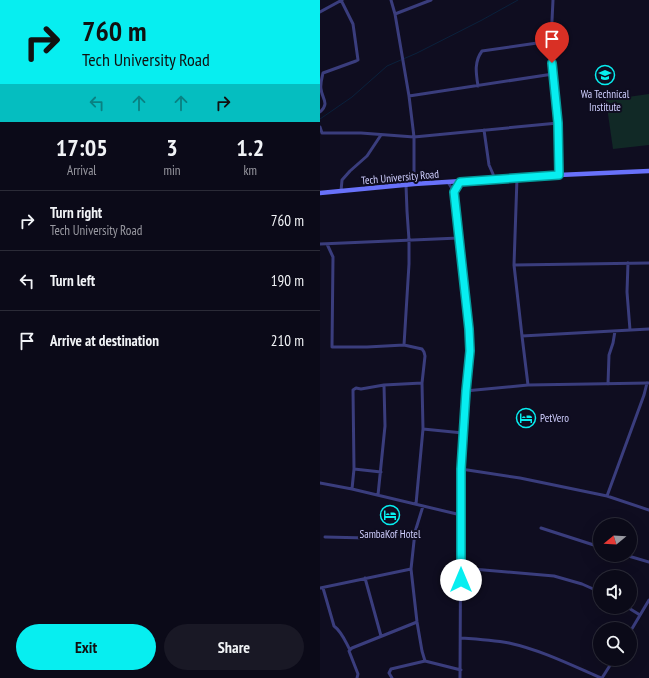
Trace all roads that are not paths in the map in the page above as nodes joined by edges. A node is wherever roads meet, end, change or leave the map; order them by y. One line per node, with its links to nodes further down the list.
1 (342, 0): 5 (street); 11 (street)
2 (391, 0): 6 (street)
3 (431, 0): 6 (street)
4 (553, 0): 7 (street)
5 (320, 12)
6 (395, 14): 10 (street)
7 (551, 41): 8 (street); 9 (street)
8 (553, 74): 9 (street); 12 (street)
9 (478, 86): 10 (street)
10 (408, 96): 17 (street)
11 (320, 112)
12 (558, 123): 14 (street); 19 (street)
13 (320, 127): 15 (street)
14 (484, 130): 17 (street); 21 (street)
15 (321, 133): 16 (street)
16 (381, 135): 17 (street); 26 (street)
17 (414, 137): 25 (street)
18 (649, 171): 19 (street, Tech University Road)
19 (559, 175): 20 (street, Tech University Road)
20 (517, 178): 21 (street, Tech University Road); 35 (street)
21 (494, 179): 23 (street, Tech University Road)
22 (448, 182): 23 (street, Tech University Road); 25 (street, Tech University Road); 27 (street)
23 (460, 182): 27 (street)
24 (406, 184): 25 (street, Tech University Road); 26 (street, Tech University Road); 30 (street)
25 (414, 184)
26 (341, 191): 28 (street, Tech University Road)
27 (454, 192): 29 (street)
28 (320, 193)
29 (459, 238): 30 (street); 46 (street)
30 (410, 240): 32 (street); 40 (street)
31 (320, 244): 32 (street)
32 (327, 244): 40 (street)
33 (628, 263): 34 (street); 35 (street); 37 (street)
34 (649, 263)
35 (514, 265): 39 (street)
36 (649, 328): 37 (street)
37 (630, 330): 38 (street)
38 (615, 331): 39 (street); 43 (street)
39 (522, 336): 45 (street)
40 (404, 345): 42 (street)
41 (648, 383): 43 (street); 55 (street)
42 (422, 384): 44 (street); 47 (street)
43 (608, 384): 45 (street)
44 (384, 385): 49 (street); 51 (street)
45 (528, 385): 46 (street)
46 (466, 391): 48 (street)
47 (423, 429): 48 (street); 56 (street)
48 (463, 433): 50 (street)
49 (354, 469): 51 (street); 53 (street)
50 (461, 469): 55 (street); 59 (street)
51 (381, 472): 54 (street)
52 (320, 483): 53 (street)
53 (352, 489): 54 (street)
54 (378, 495): 56 (street)
55 (607, 496): 58 (street)
56 (416, 504): 57 (street)
57 (423, 506): 59 (street); 61 (street)
58 (649, 510)
59 (461, 515): 66 (street)
60 (541, 528): 63 (street)
61 (416, 532): 62 (street); 67 (street)
62 (325, 537)
63 (593, 545)
64 (637, 558): 65 (street)
65 (649, 562)
66 (461, 568): 70 (street); 77 (street)
67 (411, 569): 68 (street); 74 (street)
68 (365, 578): 69 (street); 76 (street)
69 (322, 588): 78 (street)
70 (593, 589)
71 (649, 600): 73 (street)
72 (637, 613): 73 (street)
73 (640, 615): 75 (street)
74 (417, 622): 76 (street); 79 (street)
75 (636, 622)
76 (381, 636): 78 (street)
77 (460, 638): 81 (street); 85 (street)
78 (350, 650): 82 (street)
79 (425, 661): 81 (street); 83 (street)
80 (610, 666): 85 (street)
81 (460, 670): 84 (street)
82 (357, 678)
83 (392, 678)
84 (460, 678)
85 (602, 678)

